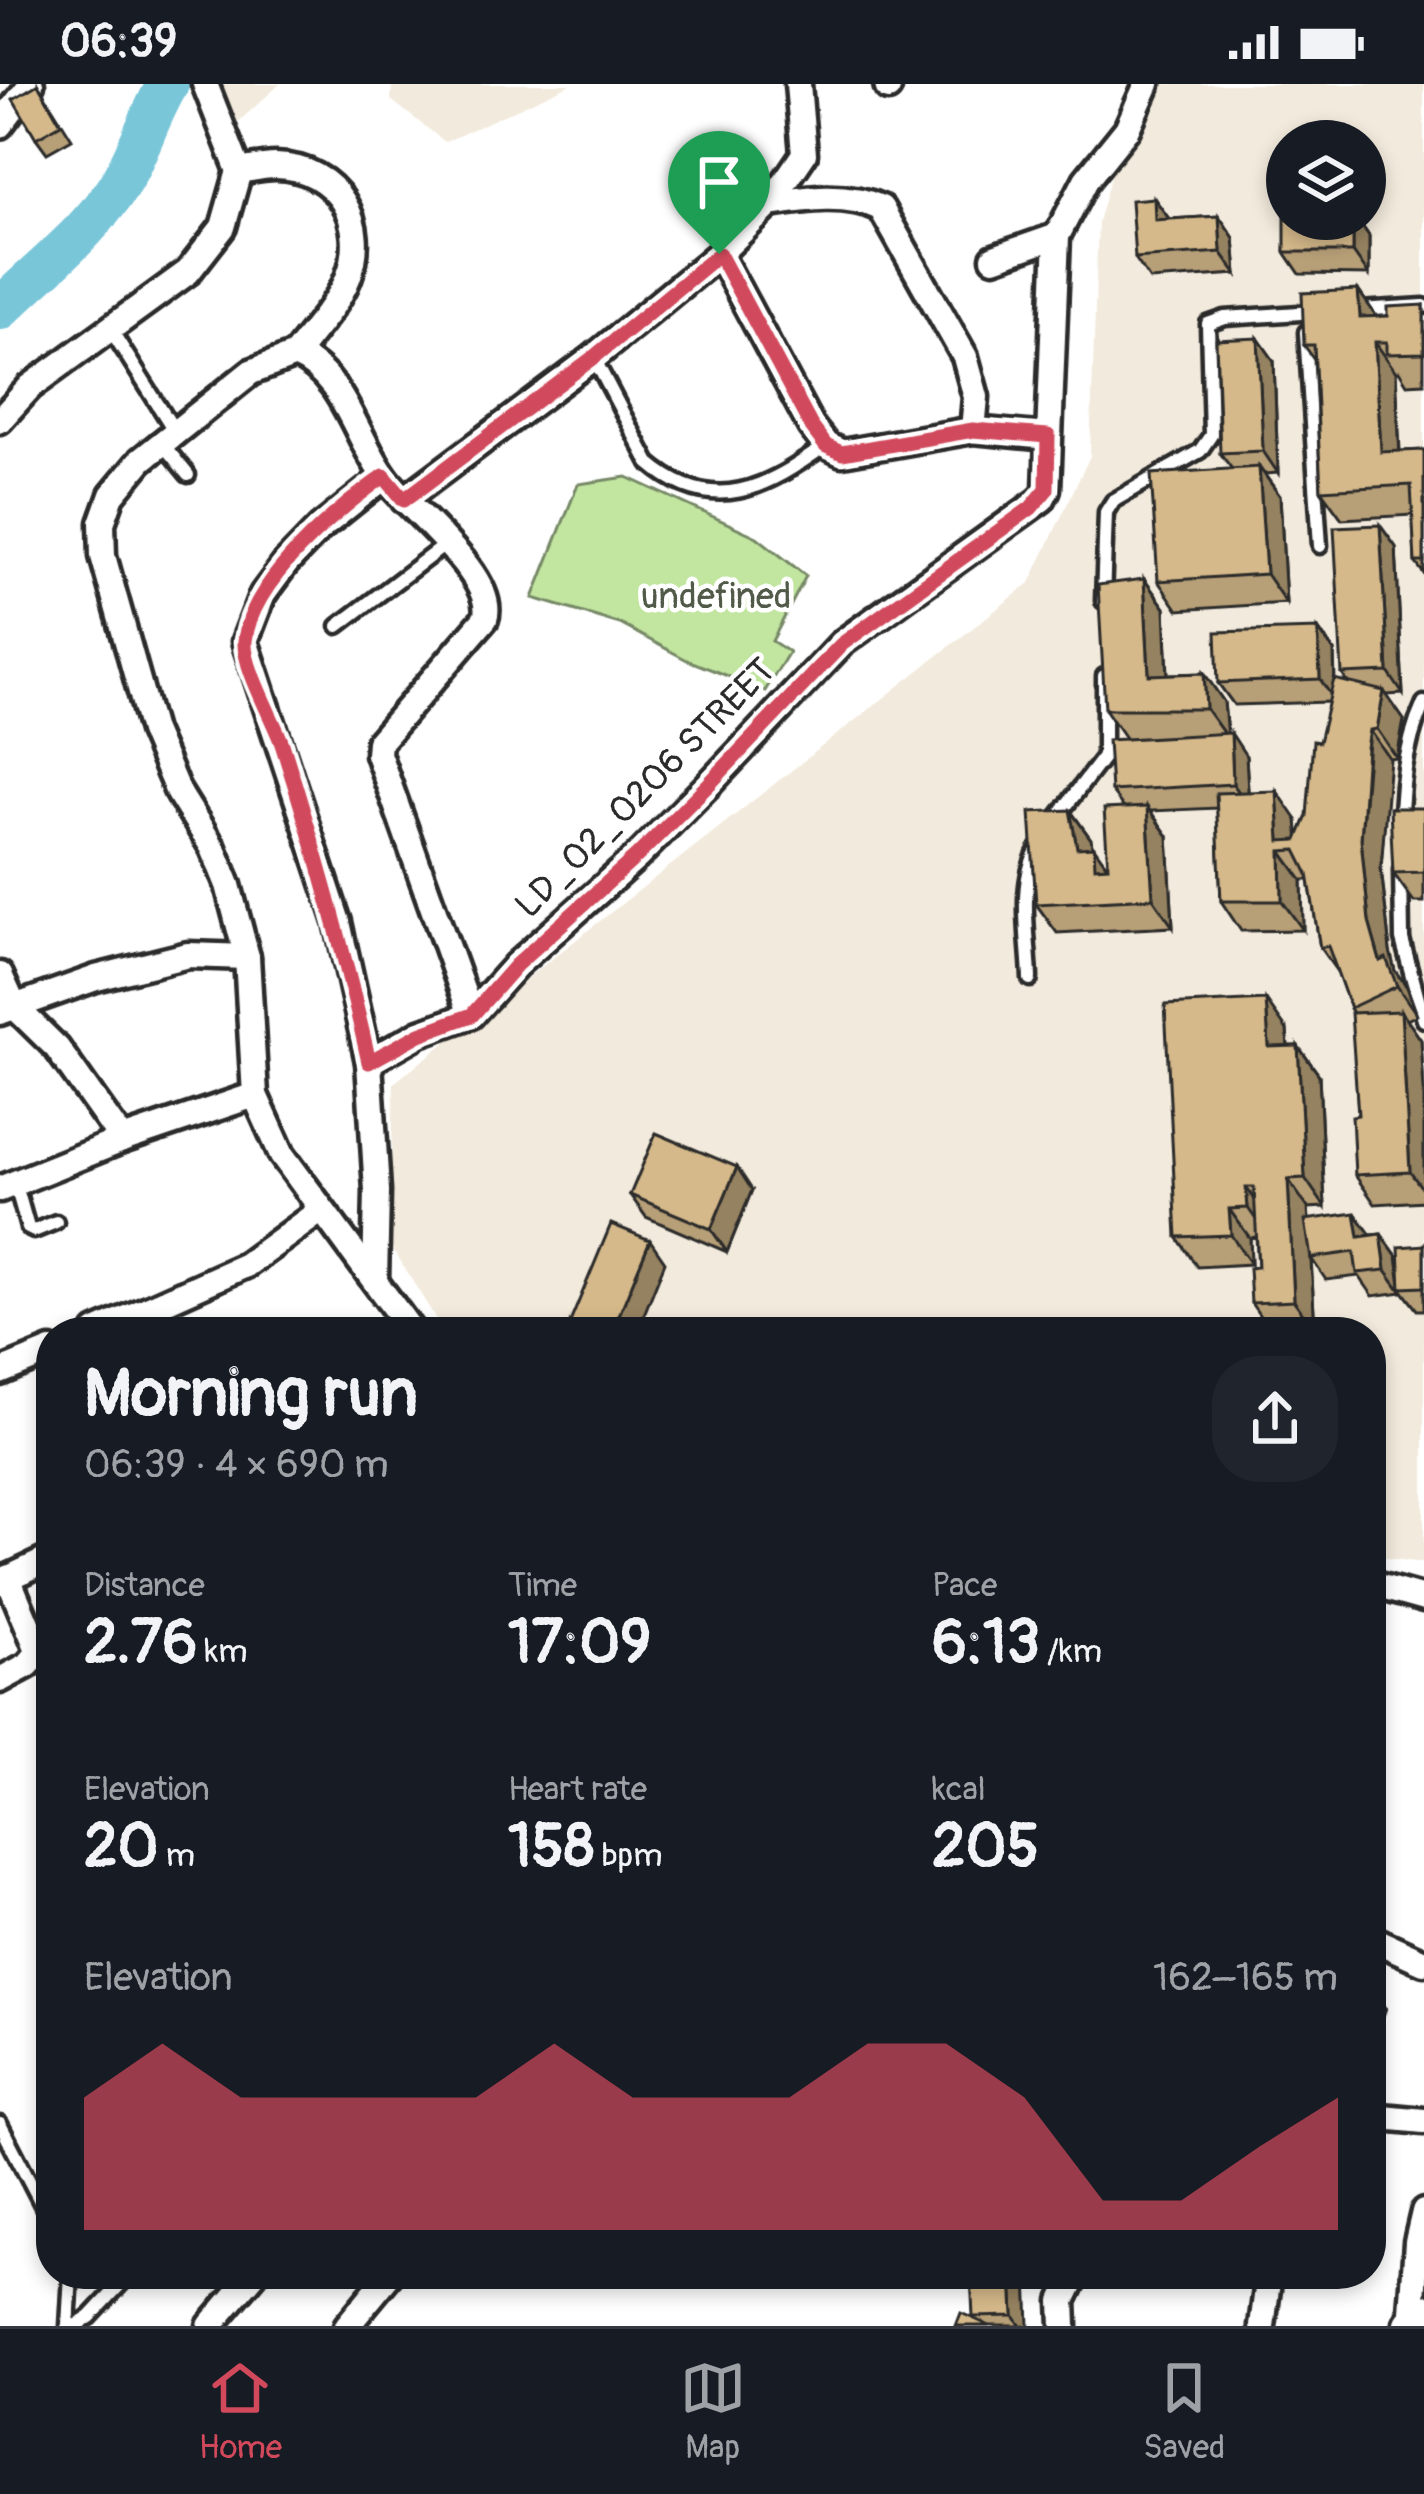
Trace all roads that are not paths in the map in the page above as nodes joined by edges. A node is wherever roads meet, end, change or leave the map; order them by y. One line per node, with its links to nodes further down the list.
1 (31, 84): 5 (street)
2 (798, 84): 7 (street)
3 (1147, 84): 8 (street, LD_02_0206 STREET)
4 (207, 87): 6 (street)
5 (0, 125)
6 (238, 171): 15 (street); 16 (street)
7 (770, 204): 9 (street); 19 (street)
8 (1057, 236): 10 (street); 21 (street, LD_02_0206 STREET)
9 (719, 254): 17 (street); 22 (street)
10 (994, 258)
11 (1424, 306): 12 (lane)
12 (1352, 310)
13 (1328, 311): 14 (lane)
14 (1304, 313): 27 (lane); 28 (lane)
15 (111, 330): 18 (street); 20 (lane)
16 (295, 356): 20 (street); 24 (street)
17 (593, 358): 22 (lane); 25 (street)
18 (0, 420)
19 (973, 430): 21 (street); 22 (street)
20 (167, 436): 23 (lane); 36 (street)
21 (1048, 436): 40 (street, LD_02_0206 STREET)
22 (826, 446)
23 (188, 476)
24 (384, 476): 25 (street); 42 (street)
25 (404, 500): 26 (street)
26 (447, 543): 29 (lane); 40 (street)
27 (1320, 546)
28 (1103, 617)
29 (338, 626)
30 (1104, 664): 38 (lane)
31 (1424, 704): 33 (lane)
32 (1424, 766): 33 (lane)
33 (1405, 768): 34 (lane)
34 (1401, 831)
35 (1401, 853): 41 (lane)
36 (247, 957): 39 (street); 43 (street)
37 (0, 975): 39 (street)
38 (1030, 980)
39 (7, 1009): 44 (street)
40 (472, 1015): 42 (street)
41 (1424, 1020)
42 (369, 1062): 48 (street)
43 (255, 1094): 44 (street); 46 (street)
44 (122, 1141): 45 (street)
45 (8, 1185): 47 (lane)
46 (320, 1211): 48 (street); 49 (street)
47 (56, 1222)
48 (375, 1281): 50 (street)
49 (131, 1317)
50 (401, 1317)
51 (36, 1357): 52 (street)
52 (0, 1372)
53 (36, 1565): 54 (street)
54 (4, 1580): 57 (street)
55 (1386, 1588): 56 (street)
56 (1424, 1599)
57 (36, 1646)
58 (36, 1659): 59 (street)
59 (0, 1680)
60 (1386, 1945): 61 (street)
61 (1424, 1962)
62 (1386, 2117): 63 (street)
63 (1424, 2121)
64 (0, 2124): 65 (lane)
65 (36, 2193)
66 (1424, 2212): 79 (street)
67 (71, 2289): 74 (lane)
68 (117, 2289): 74 (lane)
69 (241, 2289): 75 (street)
70 (378, 2289): 76 (street)
71 (1069, 2289): 77 (street)
72 (1266, 2289): 78 (street)
73 (1424, 2314): 79 (main road)
74 (72, 2326)
75 (210, 2326)
76 (347, 2326)
77 (1064, 2326)
78 (1262, 2326)
79 (1413, 2326)

